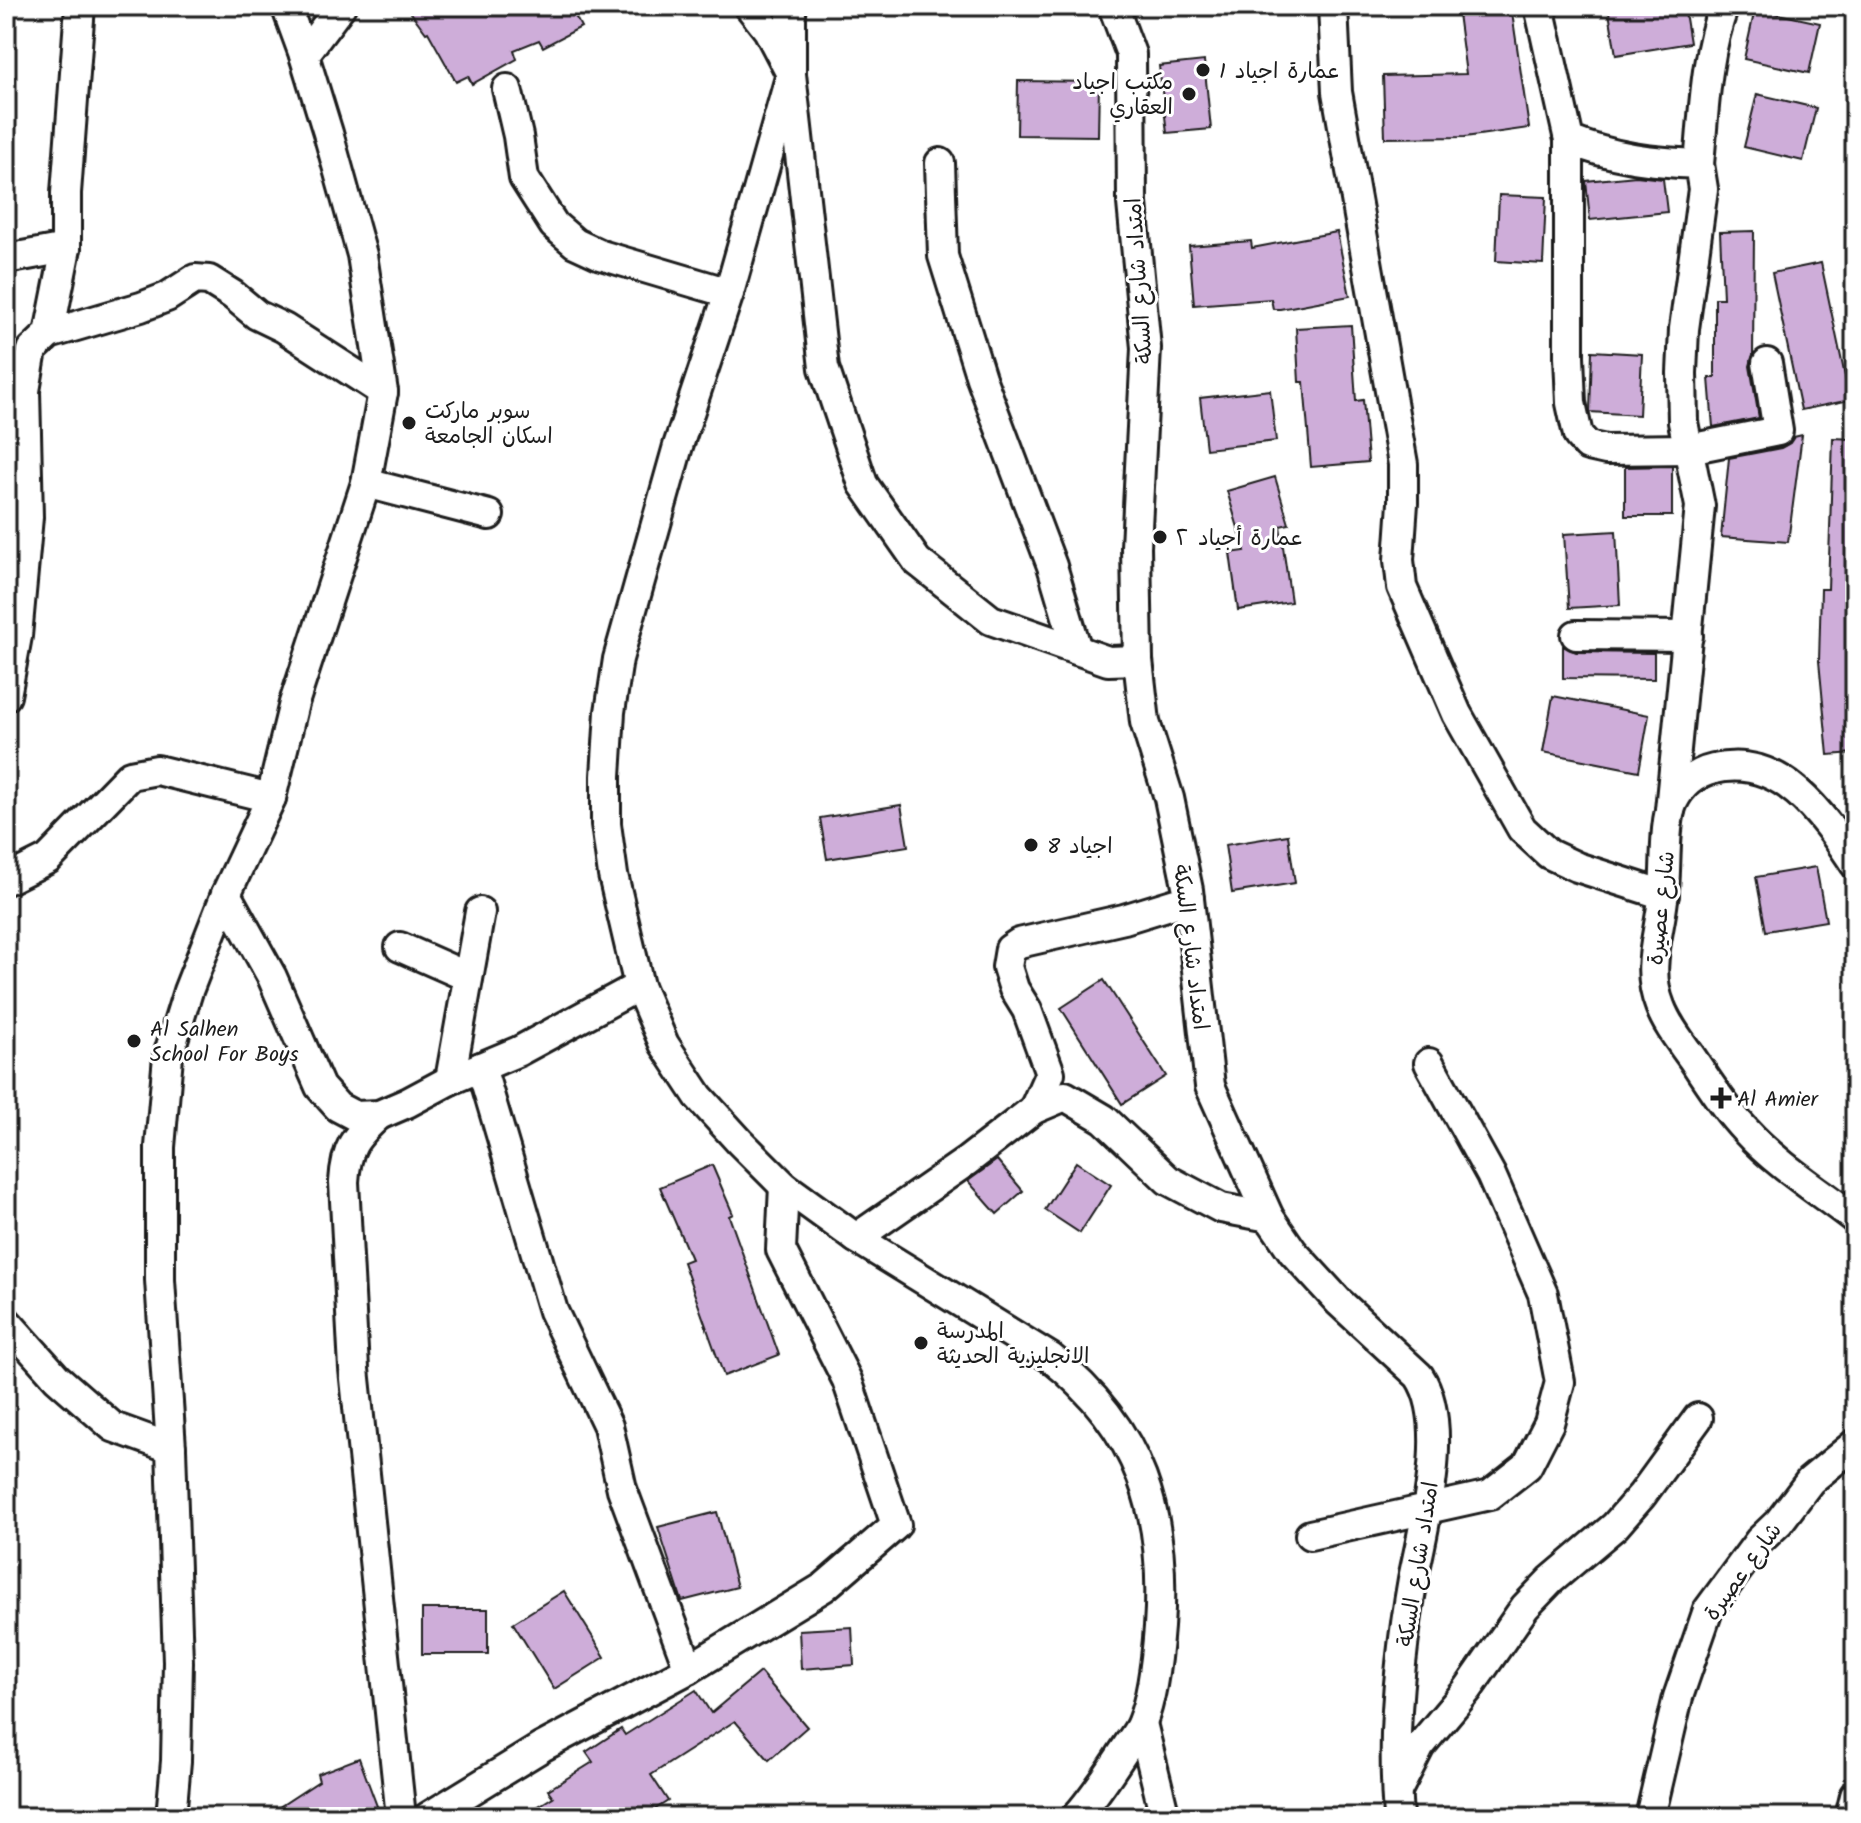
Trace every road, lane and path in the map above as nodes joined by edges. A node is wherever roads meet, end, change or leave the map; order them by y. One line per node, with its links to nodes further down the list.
1 (80, 6): 16 (street)
2 (286, 6): 10 (street)
3 (341, 6): 10 (street)
4 (749, 6): 11 (street)
5 (791, 6): 11 (street)
6 (1113, 6): 29 (street, امتداد شارع السكة)
7 (1333, 6): 36 (street)
8 (1539, 6): 13 (street)
9 (1724, 6): 15 (street, شارع عصيرة)
10 (304, 55): 21 (street)
11 (791, 74): 18 (street); 28 (street)
12 (507, 89): 18 (street)
13 (1569, 140): 15 (street); 22 (street)
14 (940, 163): 28 (street)
15 (1699, 164): 22 (street, شارع عصيرة)
16 (66, 248): 17 (street); 19 (street)
17 (6, 259)
18 (729, 293): 41 (street)
19 (49, 334): 21 (street); 27 (street)
20 (1767, 363): 22 (street)
21 (383, 392): 23 (street)
22 (1689, 449): 26 (street, شارع عصيرة)
23 (366, 483): 24 (street); 31 (street)
24 (489, 515)
25 (1576, 635): 26 (street)
26 (1688, 636): 32 (street, شارع عصيرة)
27 (11, 637): 30 (street)
28 (1077, 650): 29 (street)
29 (1138, 660): 37 (street, امتداد شارع السكة)
30 (6, 696)
31 (271, 798): 34 (street); 35 (street)
32 (1670, 810): 33 (street); 36 (street, شارع عصيرة)
33 (1855, 864)
34 (6, 880)
35 (226, 894): 46 (street); 54 (street)
36 (1664, 895): 49 (street, شارع عصيرة)
37 (1189, 899): 45 (street); 48 (street, امتداد شارع السكة)
38 (480, 912): 40 (street)
39 (400, 947): 40 (street)
40 (468, 977): 44 (street)
41 (639, 986): 43 (street); 47 (street)
42 (1429, 1063): 55 (street)
43 (481, 1067): 44 (street); 57 (street)
44 (450, 1080): 46 (street)
45 (1034, 1109): 48 (street); 50 (street)
46 (379, 1115): 62 (street)
47 (784, 1186): 50 (street); 57 (street)
48 (1269, 1217): 55 (street, امتداد شارع السكة)
49 (1855, 1219)
50 (856, 1238): 58 (street)
51 (6, 1321): 54 (street)
52 (1698, 1418): 60 (street)
53 (1855, 1444): 66 (street, شارع عصيرة)
54 (171, 1448): 61 (street)
55 (1429, 1510): 56 (street); 60 (street, امتداد شارع السكة)
56 (1310, 1535)
57 (689, 1669): 63 (street)
58 (1142, 1723): 64 (street); 65 (street)
59 (1855, 1796): 67 (street)
60 (1397, 1804)
61 (171, 1817)
62 (401, 1817)
63 (428, 1817)
64 (1076, 1817)
65 (1165, 1817)
66 (1650, 1817)
67 (1850, 1817)

